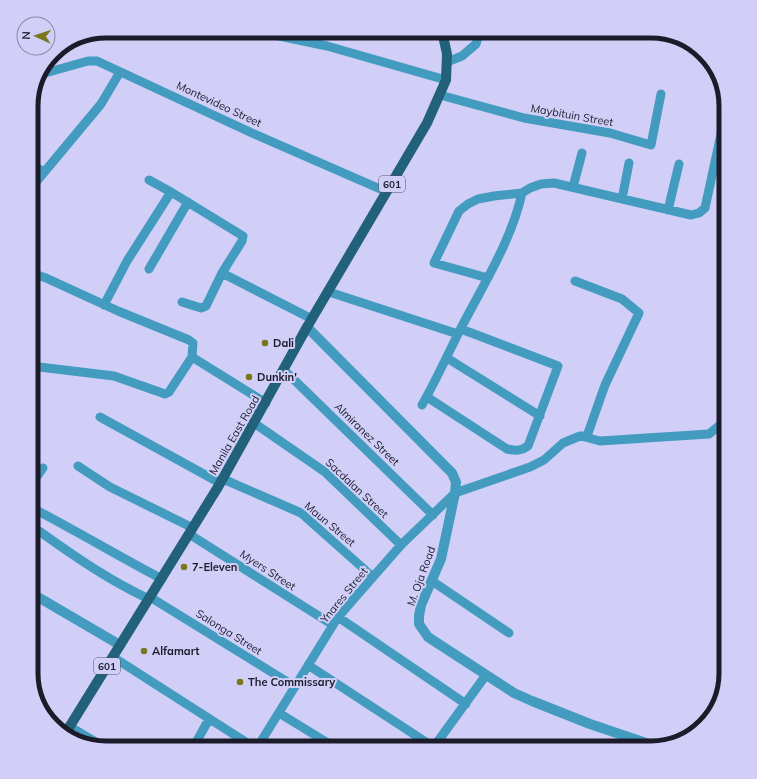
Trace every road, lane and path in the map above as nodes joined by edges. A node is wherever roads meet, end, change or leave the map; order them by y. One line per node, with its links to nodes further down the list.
1 (288, 38): 7 (street)
2 (444, 38): 4 (main road, Manila East Road / 601)
3 (478, 38): 4 (street)
4 (447, 62): 7 (main road, Manila East Road / 601)
5 (120, 72): 6 (street, Montevideo Street); 15 (street); 20 (street, Montevideo Street)
6 (47, 73)
7 (446, 80): 9 (main road, Manila East Road / 601)
8 (661, 94): 9 (street, Maybituin Street)
9 (440, 95): 20 (main road, Manila East Road / 601)
10 (719, 151): 24 (street)
11 (582, 153): 18 (street)
12 (629, 163): 22 (street)
13 (679, 164): 24 (street)
14 (38, 168): 15 (street)
15 (44, 172): 16 (street)
16 (38, 179)
17 (149, 180): 19 (street)
18 (573, 187): 21 (street); 22 (street)
19 (171, 192): 23 (street); 32 (street)
20 (387, 192): 30 (main road, Manila East Road / 601)
21 (522, 193): 28 (street); 28 (street)
22 (622, 199): 24 (street)
23 (188, 202): 25 (street); 26 (street)
24 (668, 210)
25 (149, 269)
26 (222, 273): 31 (street); 33 (street)
27 (38, 275): 32 (street)
28 (488, 278): 34 (street)
29 (575, 281): 44 (street)
30 (329, 292): 33 (main road, Manila East Road / 601); 34 (street)
31 (182, 302)
32 (104, 305): 35 (street)
33 (310, 323): 38 (main road, Manila East Road / 601); 49 (street, M. Oja Road)
34 (460, 331): 36 (street); 40 (street)
35 (192, 356): 37 (street); 39 (street)
36 (447, 358): 40 (street); 40 (street)
37 (38, 367)
38 (284, 370): 39 (main road, Manila East Road / 601); 51 (street, Almiranez Street)
39 (266, 403): 42 (main road, Manila East Road / 601)
40 (540, 416)
41 (100, 417): 48 (street, Maun Street)
42 (254, 423): 48 (main road, Manila East Road / 601); 54 (street, Sacdalan Street)
43 (719, 426): 44 (street)
44 (583, 436): 49 (street)
45 (78, 466): 53 (street, Myers Street)
46 (43, 468): 47 (street)
47 (38, 475)
48 (221, 481): 53 (main road, Manila East Road / 601); 55 (street, Maun Street)
49 (455, 492): 51 (street, Ynares Street); 57 (street, M. Oja Road)
50 (38, 511): 56 (street)
51 (433, 514): 54 (street, Ynares Street)
52 (38, 531): 59 (street, Salonga Street)
53 (191, 531): 56 (main road, Manila East Road / 601); 60 (street, Myers Street)
54 (401, 545): 55 (street, Ynares Street)
55 (373, 577): 60 (street, Ynares Street)
56 (162, 579): 59 (main road, Manila East Road / 601)
57 (432, 582): 61 (street); 65 (street, M. Oja Road)
58 (38, 597): 62 (street)
59 (150, 598): 62 (main road, Manila East Road / 601); 66 (street, Salonga Street)
60 (335, 621): 64 (street, Ynares Street); 67 (street, Myers Street)
61 (509, 633)
62 (120, 645): 63 (main road, Manila East Road / 601)
63 (113, 657): 69 (street); 70 (main road, Manila East Road / 601)
64 (308, 665): 66 (street, Ynares Street); 75 (street)
65 (486, 675): 67 (street); 77 (street, M. Oja Road)
66 (294, 686): 68 (street, Ynares Street)
67 (466, 704): 76 (street)
68 (278, 712): 73 (street, Ynares Street); 74 (street)
69 (209, 718): 71 (street); 72 (street)
70 (68, 729)
71 (197, 741)
72 (245, 741)
73 (260, 741)
74 (325, 741)
75 (423, 741)
76 (439, 741)
77 (636, 741)

